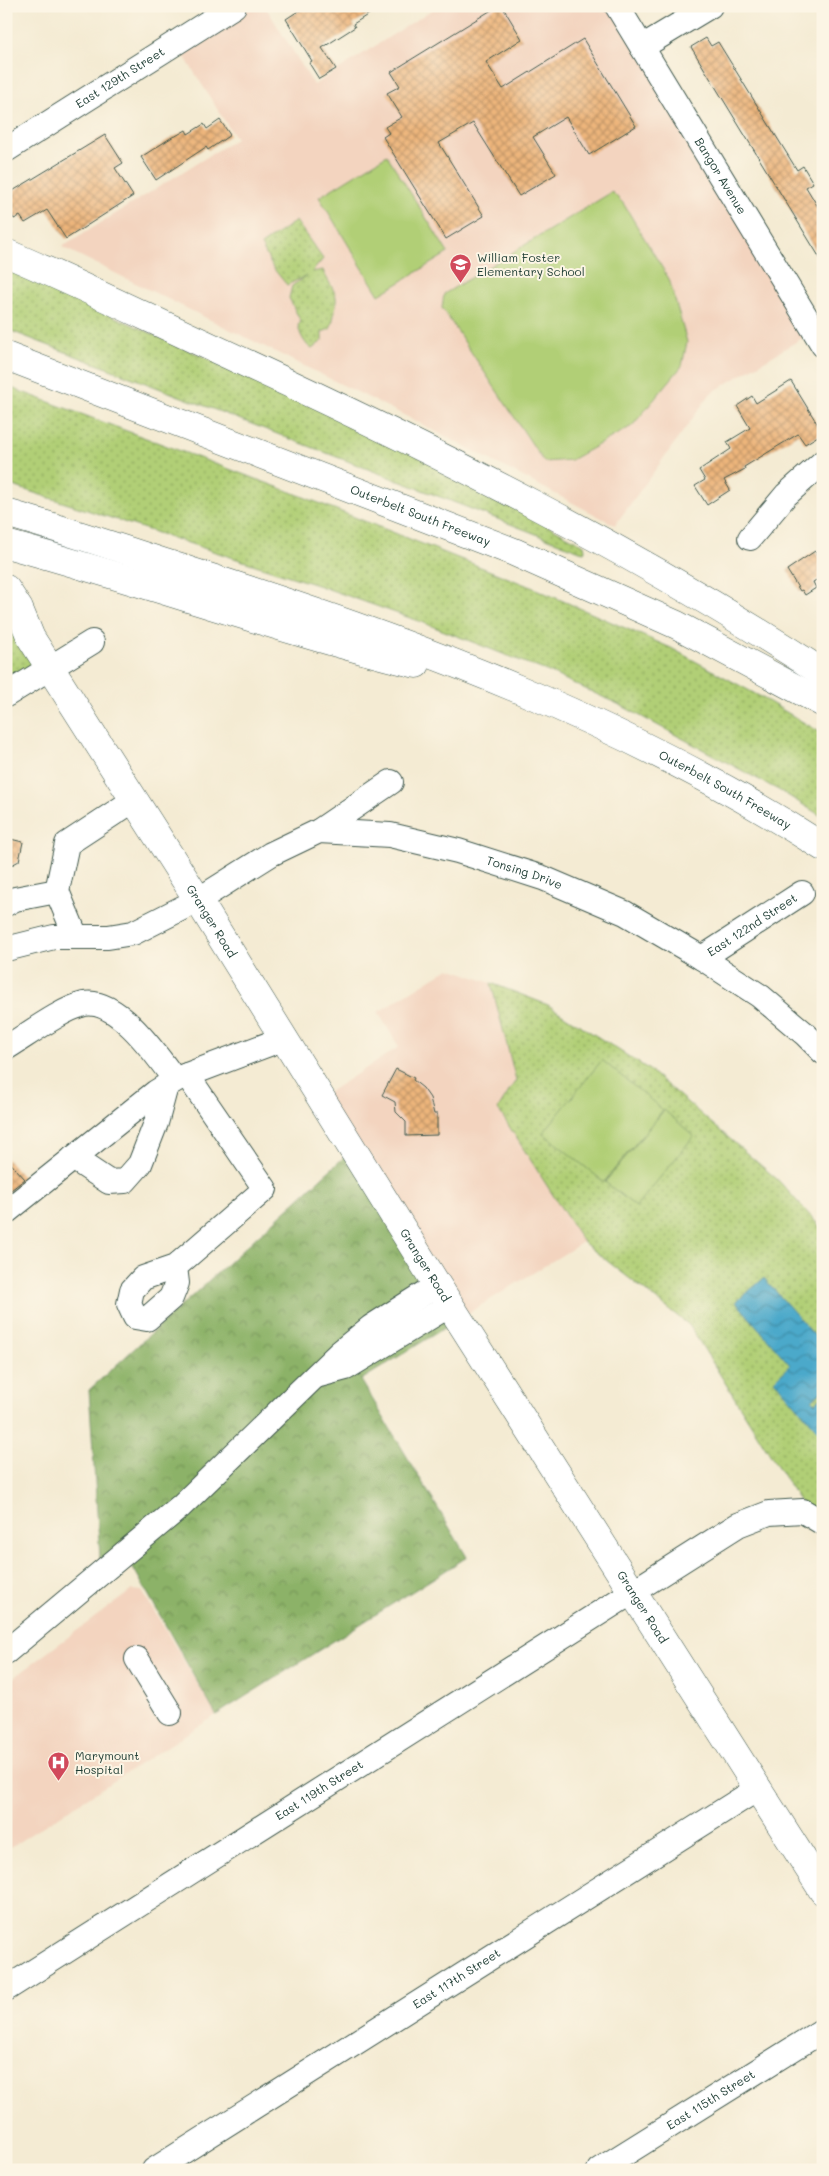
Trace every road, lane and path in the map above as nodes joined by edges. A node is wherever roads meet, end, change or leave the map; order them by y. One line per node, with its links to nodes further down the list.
1 (234, 6): 5 (street, East 129th Street)
2 (617, 6): 4 (street, Bangor Avenue)
3 (710, 6): 4 (street)
4 (642, 47): 7 (street, Bangor Avenue)
5 (6, 150)
6 (6, 253): 18 (main road)
7 (823, 345)
8 (6, 356): 21 (main road, Outerbelt South Freeway)
9 (823, 462): 11 (street)
10 (6, 513): 19 (main road, Outerbelt South Freeway)
11 (750, 538)
12 (6, 544): 19 (main road)
13 (6, 590): 15 (main road, Granger Road)
14 (6, 613): 15 (main road, Granger Road)
15 (31, 638): 17 (main road, Granger Road)
16 (92, 642): 17 (street)
17 (50, 668): 20 (street); 23 (main road, Granger Road)
18 (823, 674)
19 (527, 691): 25 (main road, Outerbelt South Freeway)
20 (6, 695)
21 (823, 703)
22 (391, 782): 24 (street)
23 (134, 800): 26 (street); 28 (main road, Granger Road)
24 (319, 831): 28 (street, Tonsing Drive); 32 (street, Tonsing Drive)
25 (823, 847)
26 (57, 892): 29 (street); 30 (street)
27 (802, 893): 32 (street, East 122nd Street)
28 (198, 900): 30 (street, Tonsing Drive); 33 (main road, Granger Road)
29 (6, 904)
30 (76, 937): 31 (street, Tonsing Drive)
31 (6, 949)
32 (702, 958): 35 (street, Tonsing Drive)
33 (285, 1038): 36 (street); 40 (main road, Granger Road)
34 (6, 1048): 36 (street)
35 (823, 1052)
36 (176, 1080): 37 (street); 37 (street); 39 (street)
37 (73, 1158): 38 (street)
38 (6, 1212)
39 (175, 1268)
40 (443, 1295): 42 (main road, Granger Road); 43 (street)
41 (823, 1523): 42 (street, East 119th Street)
42 (632, 1592): 46 (main road, Granger Road); 48 (street, East 119th Street)
43 (6, 1652)
44 (137, 1660): 45 (street)
45 (170, 1713)
46 (758, 1788): 47 (main road, Granger Road); 50 (street, East 117th Street)
47 (823, 1891)
48 (6, 1989)
49 (823, 2030): 51 (street, East 115th Street)
50 (154, 2170)
51 (599, 2170)

